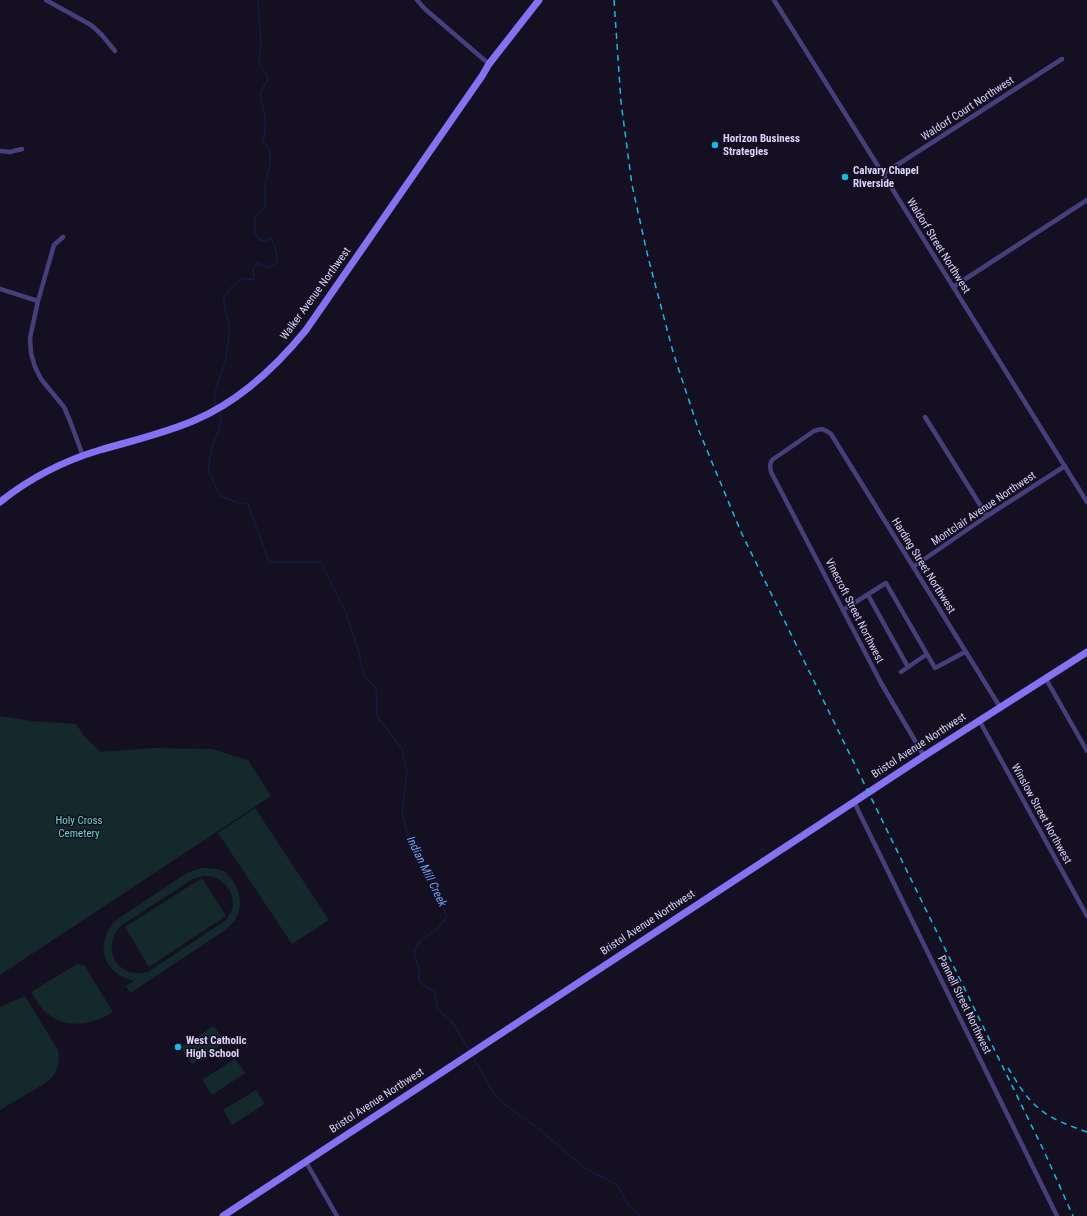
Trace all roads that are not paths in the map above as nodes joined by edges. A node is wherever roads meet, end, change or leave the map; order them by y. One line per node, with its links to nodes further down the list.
1 (46, 0): 5 (street)
2 (417, 0): 7 (street)
3 (538, 0): 7 (street, Walker Avenue Northwest)
4 (774, 0): 10 (street, Waldorf Street Northwest)
5 (115, 51)
6 (1062, 59): 10 (street, Waldorf Court Northwest)
7 (489, 64): 18 (street, Walker Avenue Northwest)
8 (22, 149): 9 (street)
9 (0, 152)
10 (883, 174): 13 (street, Waldorf Street Northwest)
11 (1087, 200): 13 (street)
12 (63, 237): 15 (street)
13 (953, 287): 19 (street, Waldorf Street Northwest)
14 (0, 289): 15 (street)
15 (38, 301): 18 (street)
16 (926, 417): 22 (street)
17 (831, 434): 23 (street, Harding Street Northwest); 25 (street, Vinecroft Street Northwest)
18 (83, 456): 20 (street, Walker Avenue Northwest)
19 (1065, 466): 21 (street, Waldorf Street Northwest); 22 (street, Montclair Avenue Northwest)
20 (0, 502)
21 (1087, 502)
22 (987, 516): 23 (street, Montclair Avenue Northwest)
23 (913, 567): 26 (street, Harding Street Northwest)
24 (868, 594): 25 (street); 28 (street); 29 (street)
25 (843, 610): 35 (street, Vinecroft Street Northwest)
26 (965, 652): 28 (street); 32 (street, Harding Street Northwest)
27 (1087, 652): 31 (street, Bristol Avenue Northwest)
28 (927, 654): 29 (street)
29 (908, 667): 30 (street)
30 (900, 672)
31 (1046, 678): 32 (street, Bristol Avenue Northwest); 34 (street)
32 (1000, 707): 33 (street, Bristol Avenue Northwest)
33 (979, 720): 35 (street, Bristol Avenue Northwest); 37 (street, Winslow Street Northwest)
34 (1087, 751)
35 (924, 756): 36 (street, Bristol Avenue Northwest)
36 (854, 802): 38 (street, Bristol Avenue Northwest); 41 (street, Pannell Street Northwest)
37 (1087, 916)
38 (306, 1162): 39 (street, Bristol Avenue Northwest); 40 (street)
39 (223, 1216)
40 (337, 1216)
41 (1057, 1216)

